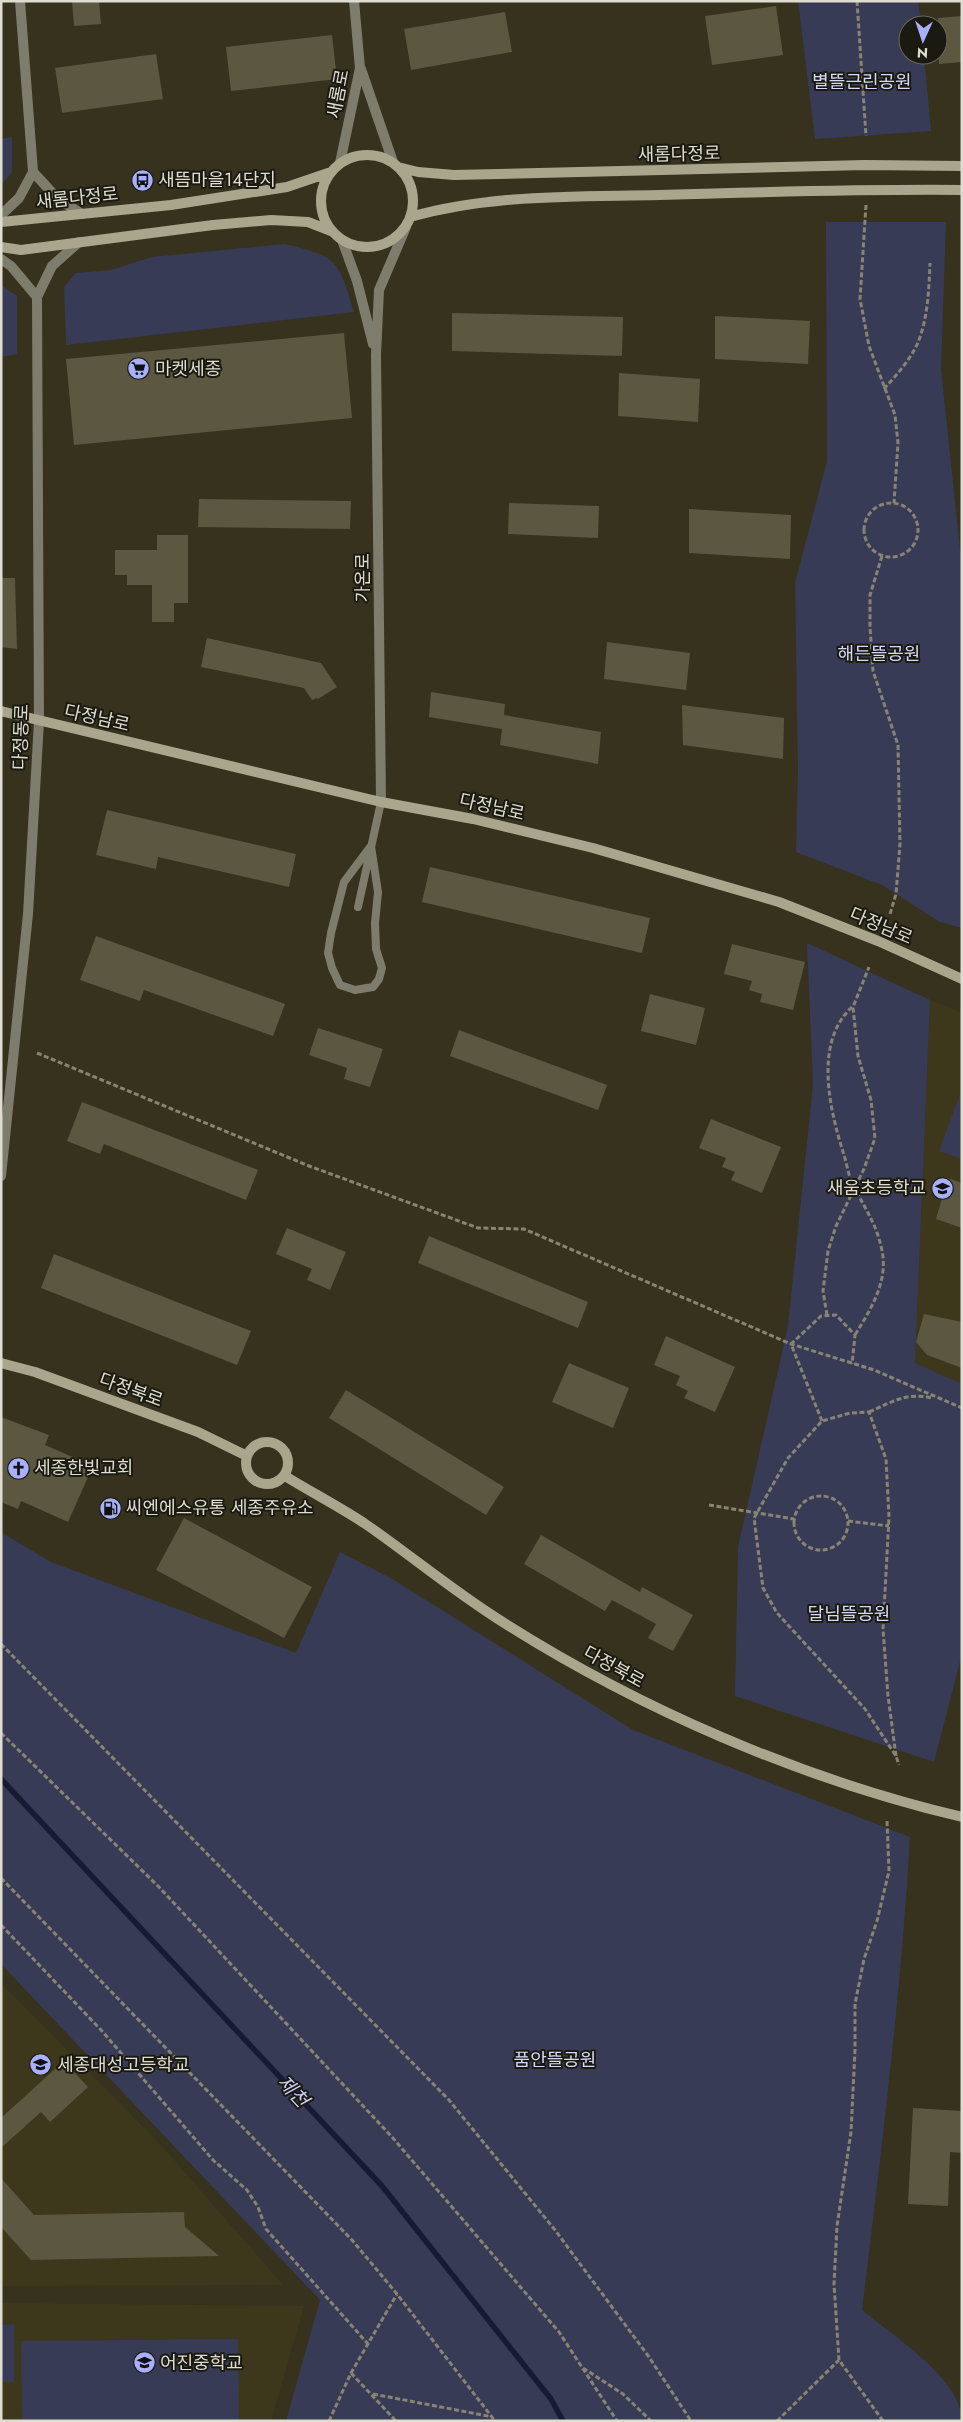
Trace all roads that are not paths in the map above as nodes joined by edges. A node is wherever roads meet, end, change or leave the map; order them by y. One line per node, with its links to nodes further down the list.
1 (20, 1): 7 (street)
2 (354, 1): 3 (street, 새롬로)
3 (360, 68): 4 (street, 새롬로); 5 (street)
4 (340, 164): 5 (street); 8 (street)
5 (396, 164): 6 (street, 새롬다정로); 13 (street)
6 (962, 166)
7 (33, 172): 10 (street); 11 (street)
8 (331, 172): 10 (street, 새롬다정로); 14 (street)
9 (962, 190): 13 (street)
10 (82, 214): 12 (street, 새롬다정로)
11 (1, 215)
12 (1, 222)
13 (408, 222): 15 (street); 20 (street)
14 (331, 230): 15 (street); 16 (street)
15 (342, 240): 20 (street)
16 (79, 242): 17 (street); 19 (street)
17 (1, 247)
18 (1, 260): 19 (street)
19 (37, 297): 22 (street, 다정동로)
20 (376, 355): 23 (street, 가온로)
21 (1, 711): 22 (street, 다정남로)
22 (39, 721): 23 (street, 다정남로); 27 (street, 다정동로)
23 (381, 802): 24 (lane); 26 (street, 다정남로)
24 (371, 846): 24 (lane); 25 (lane)
25 (358, 907)
26 (962, 980)
27 (1, 1176)
28 (1, 1363): 29 (street, 다정북로)
29 (247, 1456): 30 (street); 30 (street)
30 (285, 1476): 31 (street, 다정북로)
31 (962, 1817)

